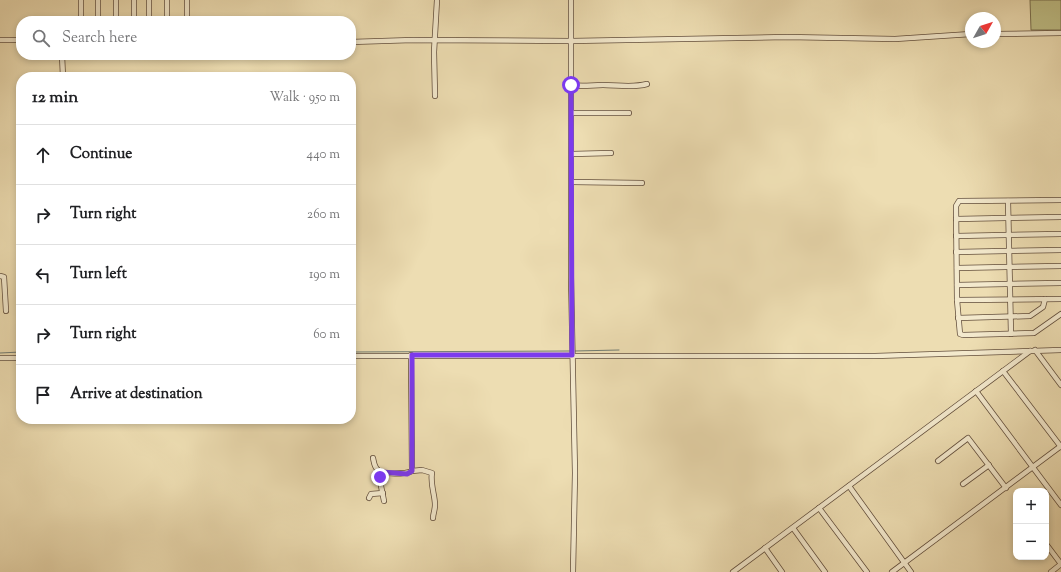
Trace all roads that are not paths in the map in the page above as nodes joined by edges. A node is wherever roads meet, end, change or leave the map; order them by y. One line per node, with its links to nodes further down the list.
1 (80, 0): 10 (street)
2 (98, 0): 11 (street)
3 (116, 0): 12 (street)
4 (134, 0): 13 (street)
5 (149, 0): 14 (street)
6 (167, 0): 15 (street)
7 (187, 0): 16 (street)
8 (437, 0): 22 (street)
9 (570, 0): 23 (street)
10 (81, 16)
11 (98, 16)
12 (116, 16)
13 (134, 16)
14 (149, 16)
15 (167, 16)
16 (187, 16)
17 (1061, 33): 19 (street)
18 (965, 34): 23 (street)
19 (1001, 34)
20 (0, 40): 21 (street)
21 (16, 40)
22 (435, 41): 23 (street); 24 (street); 29 (street)
23 (571, 41): 28 (street)
24 (356, 42)
25 (62, 60): 26 (street)
26 (63, 72)
27 (647, 84): 28 (street)
28 (571, 85): 30 (street)
29 (435, 96)
30 (572, 113): 31 (street); 32 (street)
31 (629, 113)
32 (572, 154): 33 (street); 34 (street)
33 (610, 154)
34 (572, 182): 35 (street); 66 (street)
35 (642, 183)
36 (1061, 200): 37 (street)
37 (1008, 201): 39 (street); 40 (street)
38 (1061, 217): 39 (street)
39 (1009, 218): 40 (street); 41 (street)
40 (956, 219): 43 (street)
41 (1009, 234): 42 (street); 43 (street); 46 (street)
42 (1061, 234)
43 (956, 236): 45 (street)
44 (1061, 250): 46 (street)
45 (956, 252): 46 (street); 48 (street)
46 (1010, 252): 49 (street)
47 (1061, 266): 49 (street)
48 (957, 268): 49 (street); 53 (street)
49 (1010, 268): 52 (street)
50 (0, 276): 58 (street)
51 (1061, 283): 52 (street)
52 (1011, 284): 53 (street); 56 (street)
53 (957, 285): 55 (street)
54 (1061, 299): 57 (street)
55 (957, 300): 56 (street); 61 (street)
56 (1010, 300): 57 (street); 60 (street)
57 (1045, 300): 60 (street)
58 (6, 311)
59 (1061, 314): 62 (street)
60 (1011, 317): 61 (street); 62 (street)
61 (958, 318): 62 (street)
62 (1011, 334)
63 (1033, 350): 64 (street); 66 (street); 70 (street); 71 (street)
64 (1061, 350)
65 (412, 355): 66 (street); 67 (street); 78 (street)
66 (572, 355): 95 (street)
67 (356, 356)
68 (0, 358): 69 (street)
69 (16, 358)
70 (1003, 371): 72 (street); 73 (street)
71 (1061, 385)
72 (976, 391): 77 (street); 81 (street)
73 (1061, 446): 77 (street)
74 (373, 458): 79 (street)
75 (938, 461): 76 (street)
76 (989, 465): 80 (street); 82 (street)
77 (1033, 467): 82 (street); 86 (street)
78 (412, 471): 79 (street); 88 (street)
79 (382, 472): 83 (street)
80 (963, 484)
81 (849, 486): 87 (street); 92 (street)
82 (1006, 488): 92 (street)
83 (383, 493): 84 (street); 85 (street)
84 (369, 498)
85 (384, 501)
86 (1061, 505)
87 (819, 508): 89 (street); 98 (street)
88 (433, 518)
89 (793, 528): 90 (street); 97 (street)
90 (765, 548): 94 (street); 96 (street)
91 (1049, 548): 93 (street)
92 (904, 563): 99 (street); 100 (street)
93 (1061, 564): 101 (street)
94 (735, 571)
95 (573, 572)
96 (782, 572)
97 (824, 572)
98 (867, 572)
99 (892, 572)
100 (911, 572)
101 (1051, 572)

